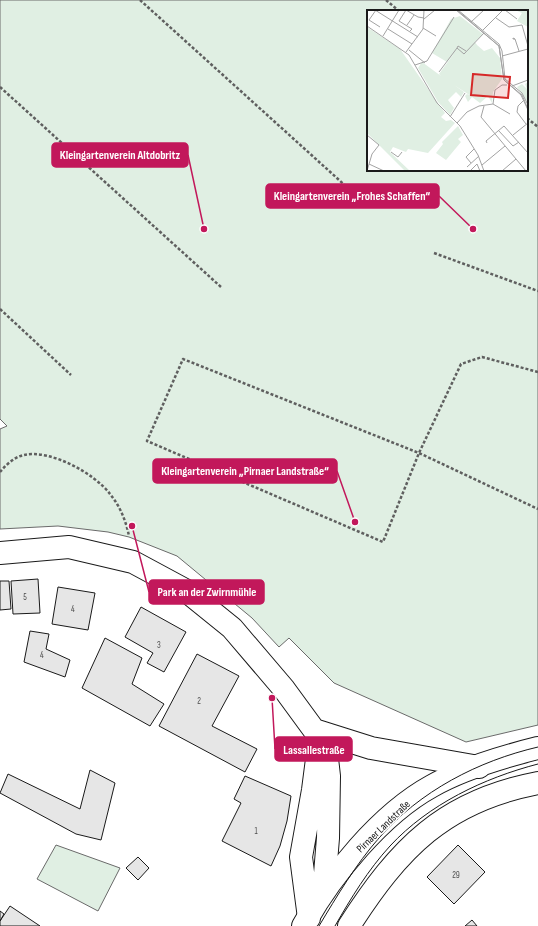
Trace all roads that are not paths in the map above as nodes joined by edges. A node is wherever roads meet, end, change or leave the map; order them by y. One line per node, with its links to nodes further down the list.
1 (0, 553): 2 (street)
2 (314, 730): 4 (street); 6 (street)
3 (538, 748): 4 (street, Pirnaer Landstraße)
4 (479, 767): 6 (street, Pirnaer Landstraße)
5 (538, 783): 7 (street)
6 (307, 923)
7 (349, 926)

